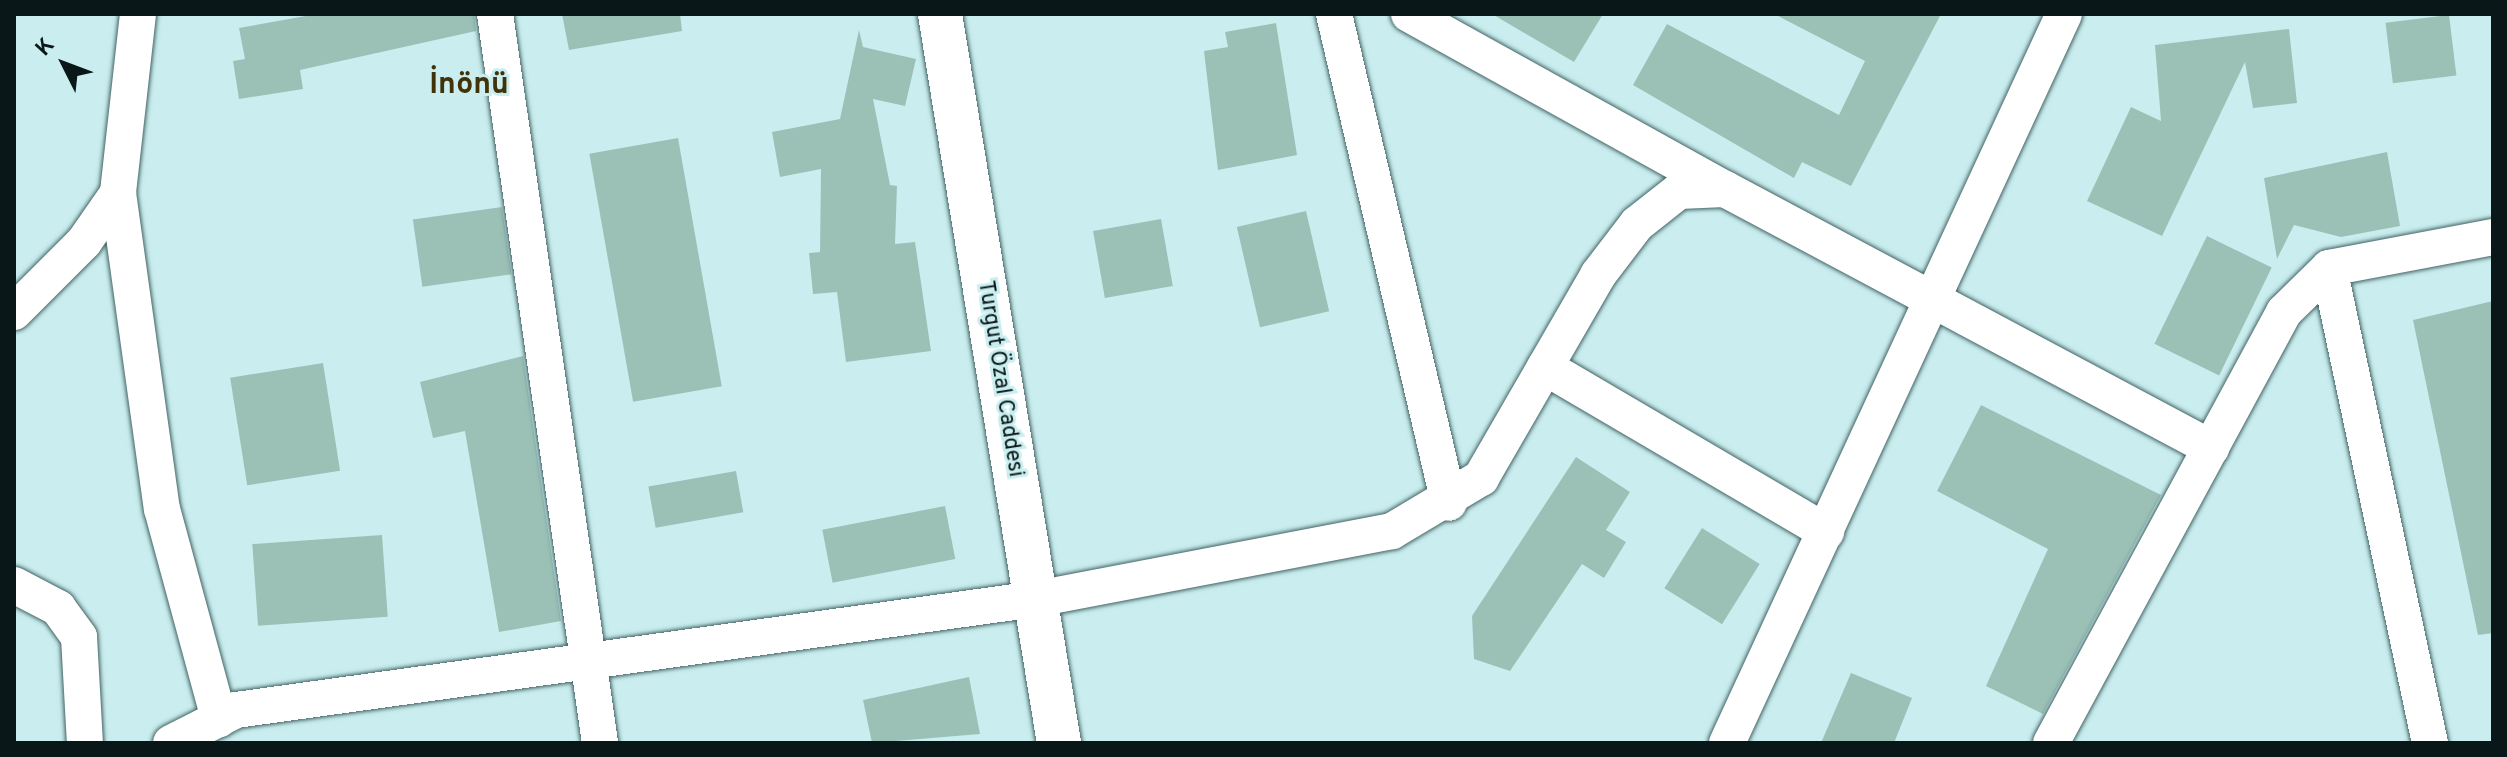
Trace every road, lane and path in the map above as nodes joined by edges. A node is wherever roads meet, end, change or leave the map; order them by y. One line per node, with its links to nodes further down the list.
1 (138, 14): 8 (street)
2 (495, 14): 19 (street)
3 (940, 14): 18 (street, Turgut Özal Caddesi)
4 (1334, 14): 15 (street)
5 (1409, 14): 7 (street)
6 (2064, 14): 11 (street)
7 (1725, 189): 11 (street); 13 (street)
8 (118, 193): 12 (street); 20 (street)
9 (2493, 237): 10 (street)
10 (2329, 268): 14 (street); 27 (street)
11 (1937, 299): 14 (street); 16 (street)
12 (14, 312)
13 (1545, 367): 15 (street); 16 (street)
14 (2211, 448): 26 (street)
15 (1449, 503): 18 (street)
16 (1826, 532): 25 (street)
17 (14, 585): 21 (street)
18 (1036, 599): 19 (street); 24 (street, Turgut Özal Caddesi)
19 (585, 662): 20 (street); 23 (street)
20 (219, 719): 22 (street)
21 (85, 743)
22 (171, 743)
23 (600, 743)
24 (1059, 743)
25 (1727, 743)
26 (2051, 743)
27 (2430, 743)

